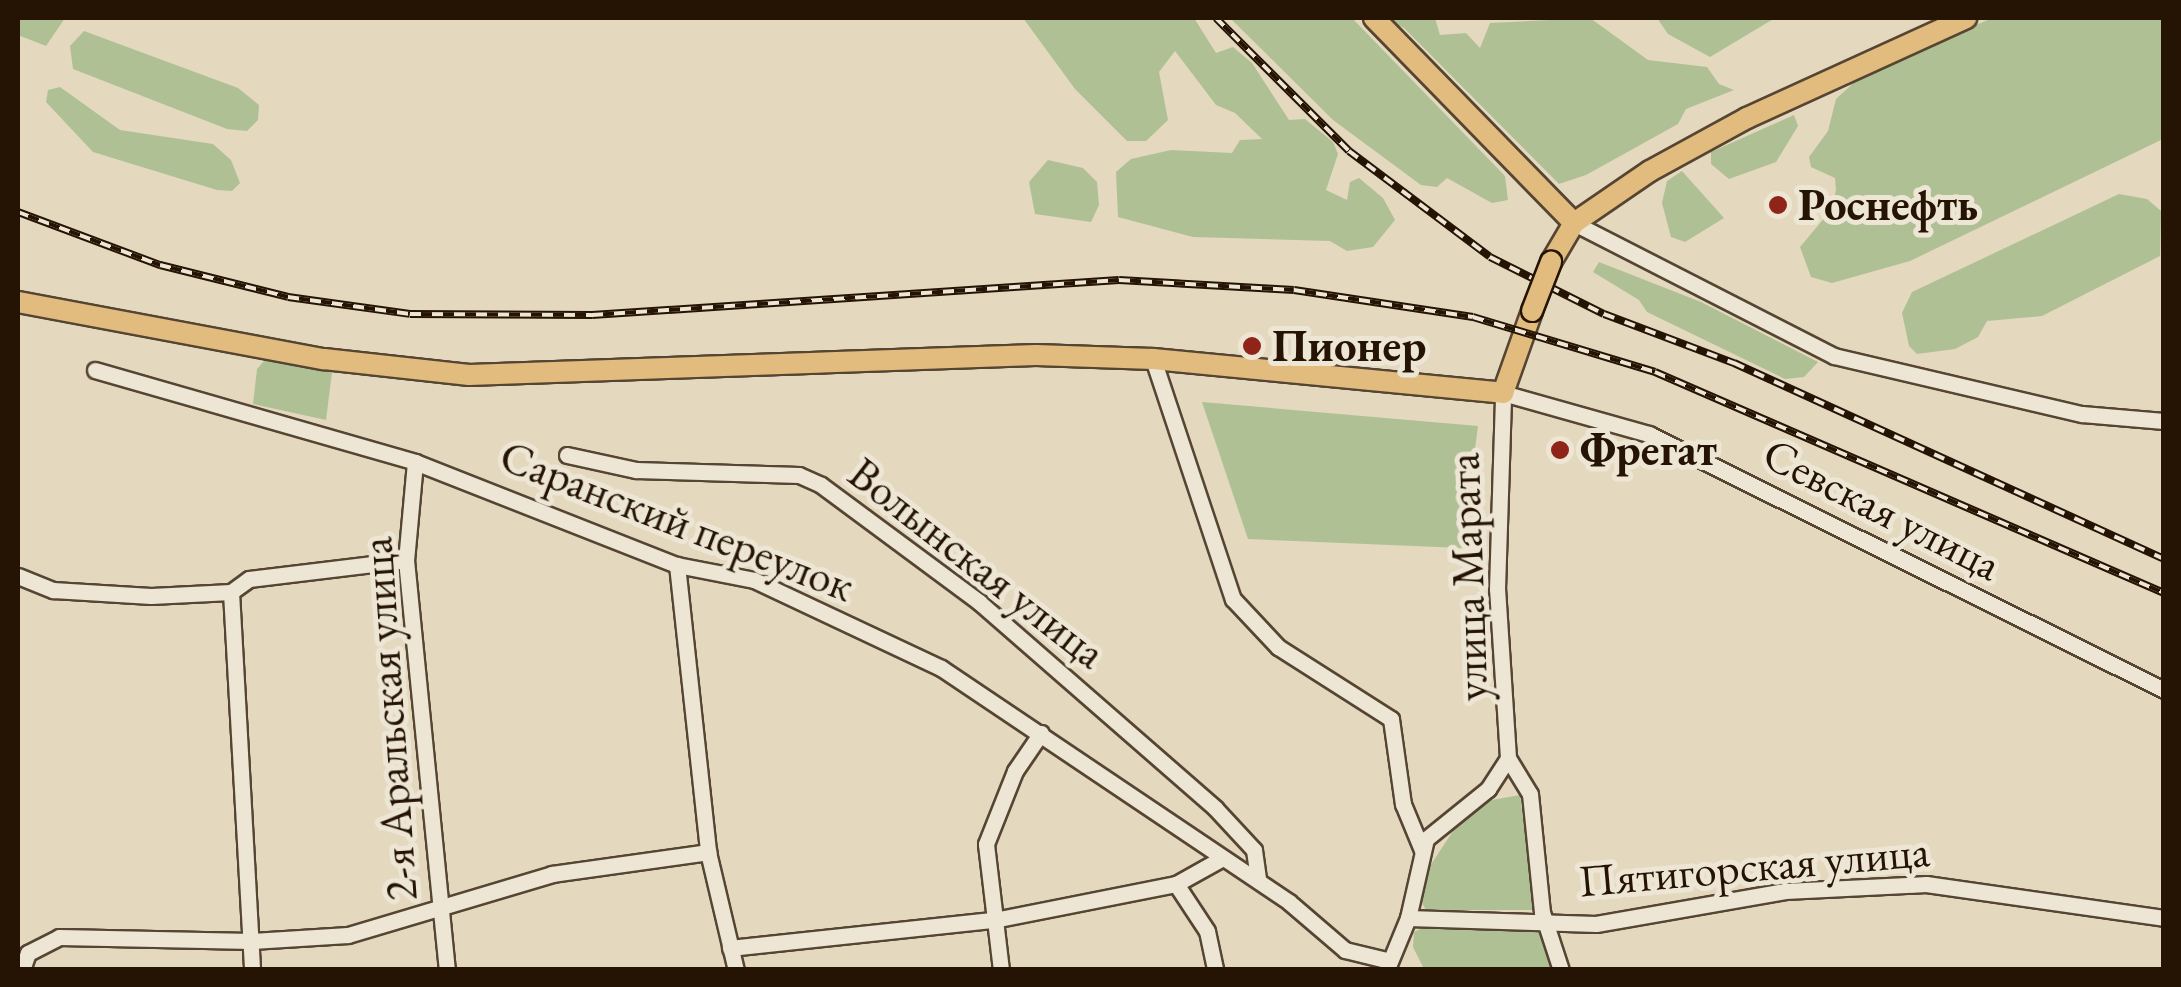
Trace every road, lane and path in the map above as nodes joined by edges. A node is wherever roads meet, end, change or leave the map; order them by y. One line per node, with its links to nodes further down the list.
1 (1374, 18): 3 (main road)
2 (1966, 18): 3 (main road)
3 (1574, 223): 7 (main road, bridge); 8 (street)
4 (18, 302): 5 (main road)
5 (1153, 358): 7 (main road); 18 (street)
6 (94, 370): 10 (street, Саранский переулок)
7 (1503, 393): 15 (street, Севская улица); 17 (street, улица Марата)
8 (2164, 421)
9 (568, 455): 21 (street, Волынская улица)
10 (415, 462): 11 (street, 2-я Аральская улица); 12 (street, Саранский переулок)
11 (406, 560): 14 (street); 23 (street, 2-я Аральская улица)
12 (677, 565): 16 (street, Саранский переулок); 19 (street)
13 (18, 576): 14 (street)
14 (231, 592): 28 (street)
15 (2164, 690)
16 (1041, 734): 20 (street, Саранский переулок); 27 (street)
17 (1508, 758): 18 (street); 25 (street)
18 (1422, 850): 24 (street)
19 (708, 852): 23 (street); 29 (street)
20 (1219, 860): 21 (street, Саранский переулок); 22 (street)
21 (1258, 880): 31 (street, Саранский переулок)
22 (1176, 884): 27 (street); 38 (street)
23 (440, 905): 28 (street); 35 (street, 2-я Аральская улица)
24 (1408, 918): 25 (street, Пятигорская улица); 32 (street)
25 (1544, 918): 26 (street, Пятигорская улица); 40 (street)
26 (2164, 918)
27 (994, 920): 29 (street); 37 (street)
28 (252, 941): 30 (street); 34 (street)
29 (730, 948): 36 (street)
30 (23, 949): 33 (street)
31 (1357, 956): 32 (street, Саранский переулок); 39 (street)
32 (1388, 965)
33 (22, 970)
34 (252, 970)
35 (447, 970)
36 (736, 970)
37 (1001, 970)
38 (1215, 970)
39 (1345, 970)
40 (1561, 970)

